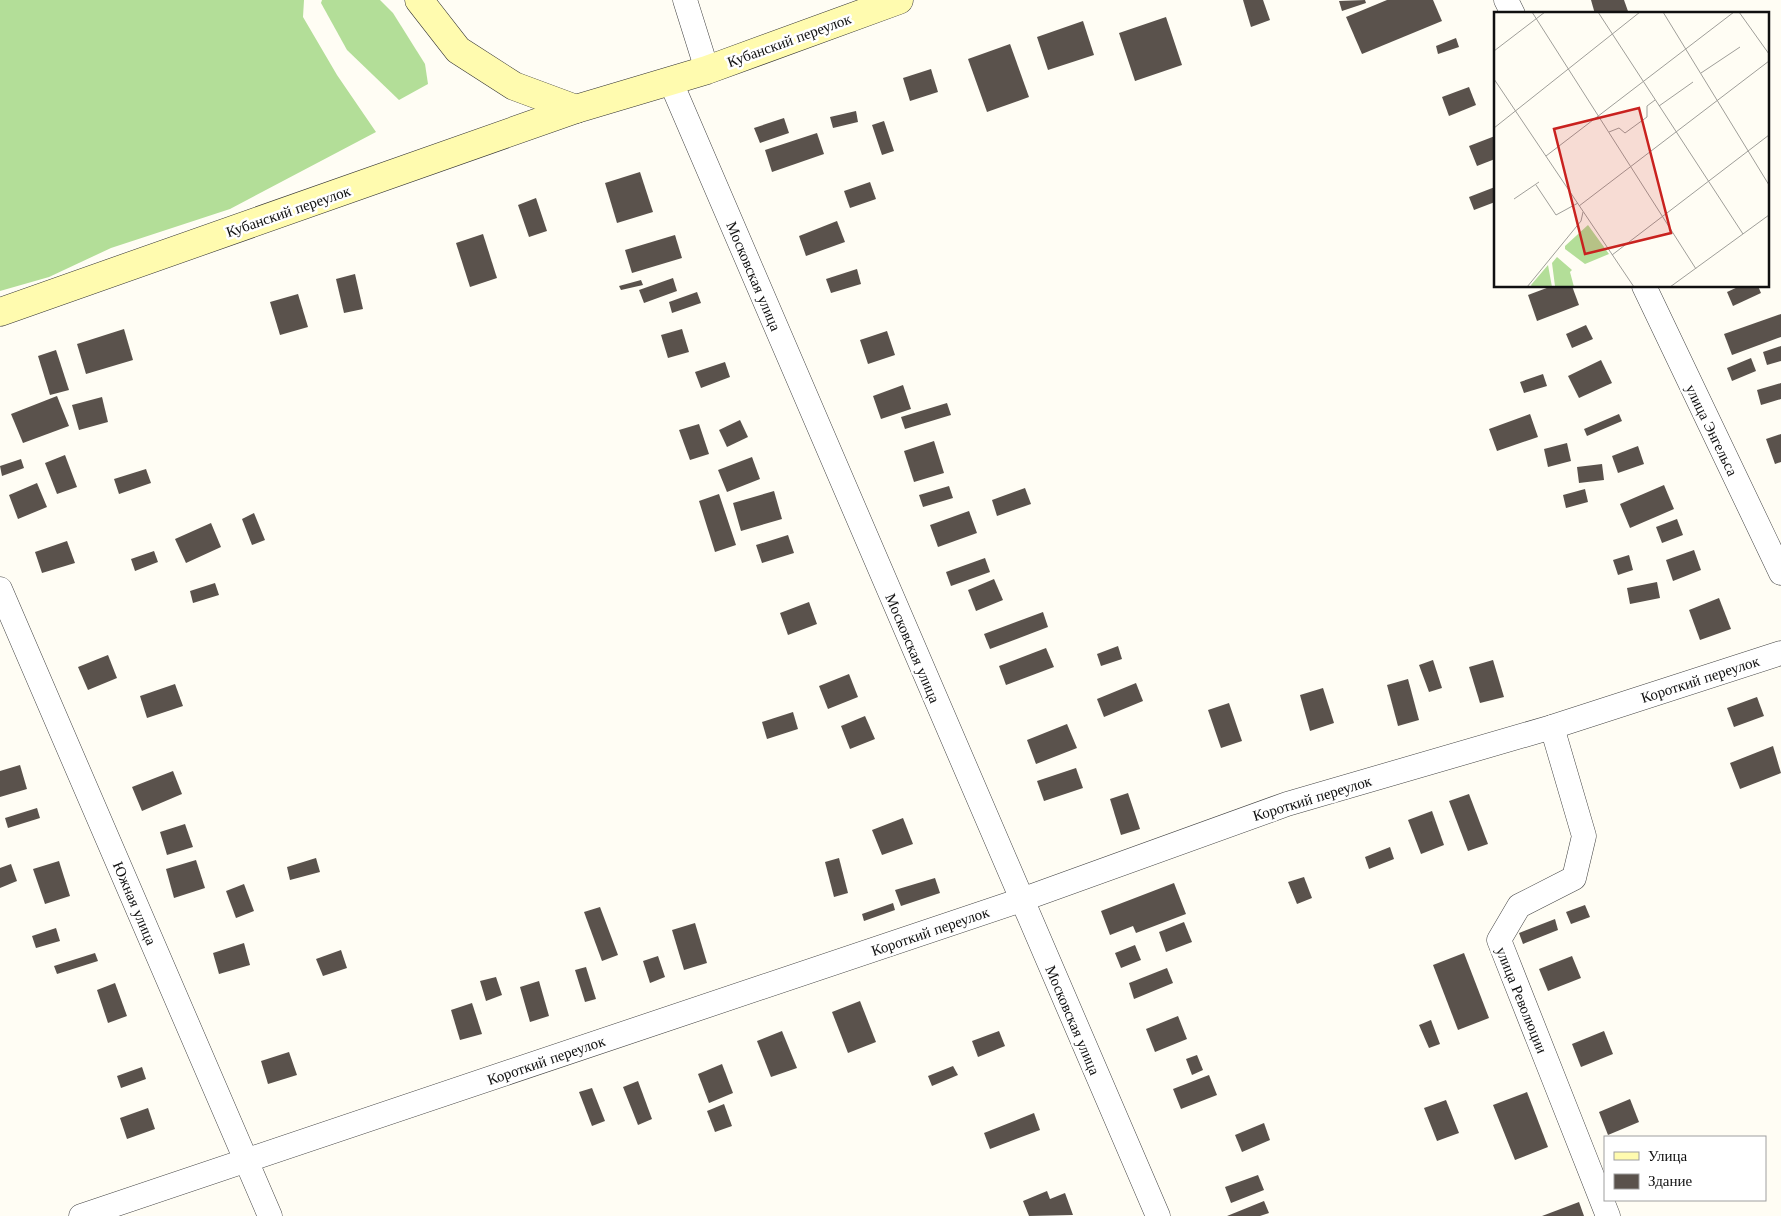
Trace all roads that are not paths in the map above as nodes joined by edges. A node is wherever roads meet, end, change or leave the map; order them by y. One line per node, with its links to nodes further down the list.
1 (419, 0): 8 (street)
2 (685, 0): 6 (street, Кубанский переулок)
3 (899, 0): 6 (street, Кубанский переулок)
4 (1506, 0): 5 (street)
5 (1512, 12)
6 (707, 70): 7 (street, Кубанский переулок)
7 (670, 80): 8 (street, Кубанский переулок); 15 (street, Московская улица)
8 (576, 108): 10 (street, Кубанский переулок)
9 (1645, 288): 11 (street, улица Энгельса)
10 (0, 312)
11 (1781, 573)
12 (0, 589): 16 (street, Южная улица)
13 (1781, 653): 14 (street, Короткий переулок)
14 (1552, 727): 15 (street, Короткий переулок); 20 (street, улица Революции)
15 (1021, 900): 16 (street, Короткий переулок); 19 (street, Московская улица)
16 (246, 1161): 17 (street, Короткий переулок); 18 (street, Южная улица)
17 (81, 1216)
18 (270, 1216)
19 (1158, 1216)
20 (1608, 1216)

